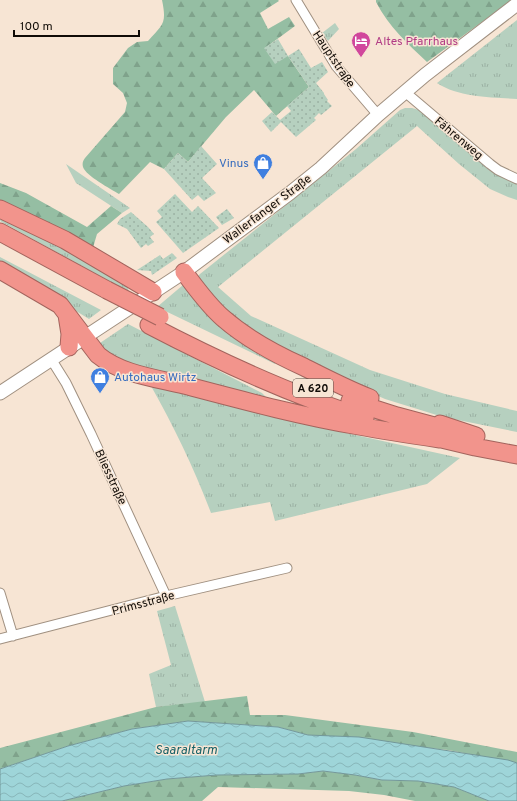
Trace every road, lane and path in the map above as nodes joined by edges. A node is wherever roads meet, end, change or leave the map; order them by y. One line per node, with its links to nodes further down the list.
1 (296, 0): 4 (street, Hauptstraße)
2 (517, 4): 3 (main road, Wallerfanger Straße)
3 (405, 92): 4 (main road, Wallerfanger Straße); 5 (street, Fährenweg)
4 (378, 115): 10 (main road, Wallerfanger Straße)
5 (517, 179)
6 (0, 209): 11 (highway)
7 (0, 232): 12 (highway, A 620)
8 (0, 245): 12 (highway, A 620)
9 (0, 270): 13 (highway)
10 (184, 272): 11 (main road, Wallerfanger Straße); 19 (highway)
11 (153, 292): 15 (main road, Wallerfanger Straße)
12 (101, 293): 14 (highway, A 620, bridge)
13 (65, 311): 15 (highway); 16 (highway)
14 (154, 321): 19 (highway, A 620); 20 (highway, A 620)
15 (84, 338): 16 (main road, Wallerfanger Straße); 20 (highway)
16 (69, 347): 17 (main road, Wallerfanger Straße)
17 (51, 359): 18 (main road, Wallerfanger Straße); 25 (street, Bliesstraße)
18 (0, 393)
19 (476, 436): 21 (highway, A 620)
20 (440, 440): 22 (highway, A 620)
21 (517, 443)
22 (517, 455)
23 (287, 568): 25 (street, Primsstraße)
24 (0, 594): 26 (street)
25 (166, 596): 26 (street, Primsstraße)
26 (13, 636): 27 (street, Primsstraße)
27 (0, 639)

